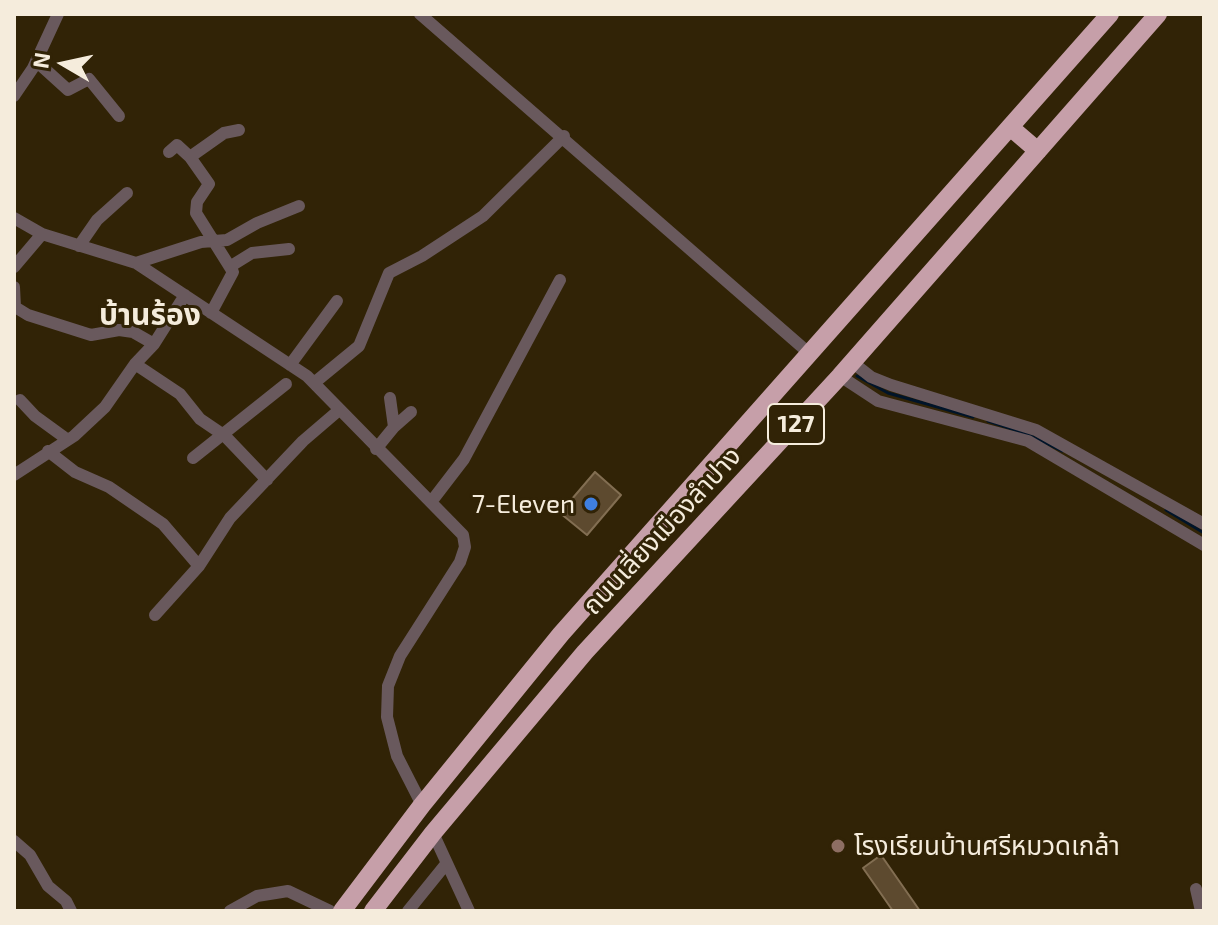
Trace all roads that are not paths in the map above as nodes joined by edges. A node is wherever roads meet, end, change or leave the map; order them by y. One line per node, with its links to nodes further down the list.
1 (58, 14): 5 (street)
2 (420, 14): 10 (street)
3 (1110, 14): 8 (highway, ถนนเลี่ยงเมืองลำปาง / 127)
4 (1158, 14): 11 (highway, ถนนเลี่ยงเมืองลำปาง / 127)
5 (36, 61): 6 (street); 7 (street)
6 (16, 89)
7 (119, 116)
8 (1010, 127): 11 (highway); 30 (highway, ถนนเลี่ยงเมืองลำปาง / 127)
9 (239, 130): 13 (street)
10 (564, 136): 30 (street); 34 (street)
11 (1038, 151): 33 (highway, ถนนเลี่ยงเมืองลำปาง / 127)
12 (169, 152): 13 (street)
13 (190, 157): 18 (street)
14 (127, 193): 19 (street)
15 (299, 206): 18 (street)
16 (14, 218): 17 (street)
17 (42, 234): 19 (street); 23 (street)
18 (214, 241): 21 (street); 22 (street)
19 (79, 246): 21 (street)
20 (289, 249): 22 (street)
21 (136, 263): 26 (street)
22 (231, 266): 28 (street)
23 (14, 267)
24 (560, 280): 53 (street)
25 (14, 287): 29 (street)
26 (185, 295): 28 (street); 29 (street)
27 (337, 301): 32 (street)
28 (211, 313): 32 (street)
29 (154, 344): 31 (street)
30 (810, 354): 58 (highway, ถนนเลี่ยงเมืองลำปาง / 127)
31 (135, 364): 43 (street); 45 (street)
32 (290, 365): 34 (street)
33 (846, 369): 38 (street); 41 (street); 59 (highway, ถนนเลี่ยงเมืองลำปาง / 127)
34 (314, 383): 39 (street)
35 (286, 384): 43 (street)
36 (390, 398): 42 (street)
37 (20, 400): 45 (street)
38 (967, 407): 41 (street); 44 (street)
39 (338, 411): 46 (street); 50 (street)
40 (411, 412): 42 (street)
41 (962, 423): 44 (street)
42 (394, 427): 46 (street)
43 (221, 434): 48 (street); 50 (street)
44 (1032, 436): 51 (street); 52 (street)
45 (68, 440): 47 (street)
46 (376, 449): 53 (street)
47 (48, 451): 49 (street); 56 (street)
48 (193, 458)
49 (14, 475)
50 (267, 480): 56 (street)
51 (1133, 481): 52 (street); 54 (street)
52 (1123, 497): 55 (street)
53 (431, 502): 58 (street)
54 (1204, 524)
55 (1204, 545)
56 (199, 566): 57 (street)
57 (155, 615)
58 (422, 805): 66 (highway, ถนนเลี่ยงเมืองลำปาง / 127)
59 (433, 833): 61 (street); 67 (highway, ถนนเลี่ยงเมืองลำปาง / 127)
60 (14, 841): 63 (street)
61 (446, 864): 68 (street); 69 (street)
62 (1196, 889): 70 (street)
63 (71, 911)
64 (230, 911): 65 (street)
65 (330, 911)
66 (342, 911)
67 (373, 911)
68 (408, 911)
69 (469, 911)
70 (1201, 911)

